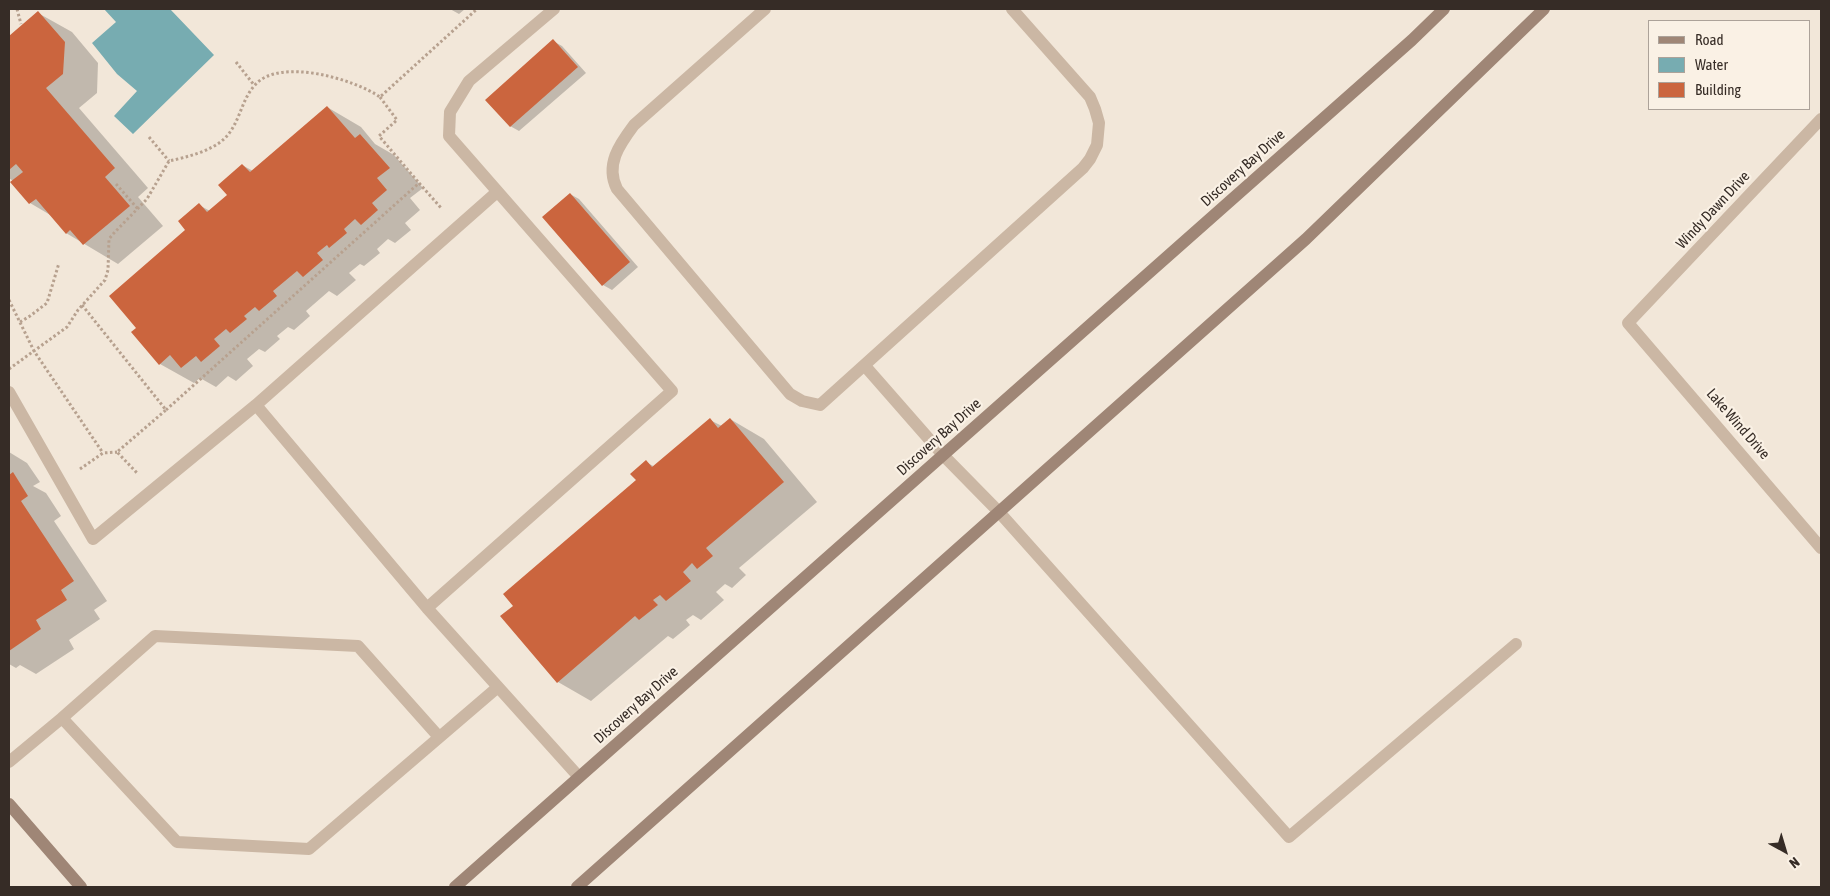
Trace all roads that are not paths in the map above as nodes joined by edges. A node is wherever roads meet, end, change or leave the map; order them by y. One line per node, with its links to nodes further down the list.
1 (554, 9): 7 (street)
2 (765, 9): 9 (street)
3 (1012, 9): 9 (street)
4 (1444, 9): 12 (street, Discovery Bay Drive)
5 (1544, 9): 13 (street)
6 (1821, 120): 8 (street, Windy Dawn Drive)
7 (497, 192): 11 (street); 15 (street)
8 (1628, 323): 14 (street, Lake Wind Drive)
9 (865, 366): 12 (street)
10 (9, 392): 11 (street)
11 (256, 406): 15 (street)
12 (943, 455): 13 (street); 21 (street, Discovery Bay Drive)
13 (998, 512): 16 (street); 25 (street)
14 (1821, 548)
15 (426, 608): 17 (street)
16 (1516, 644)
17 (498, 687): 19 (street); 21 (street)
18 (62, 718): 19 (street); 19 (street); 20 (street)
19 (439, 738)
20 (9, 762)
21 (579, 777): 24 (street, Discovery Bay Drive)
22 (9, 804): 23 (street)
23 (81, 887)
24 (455, 887)
25 (577, 887)

